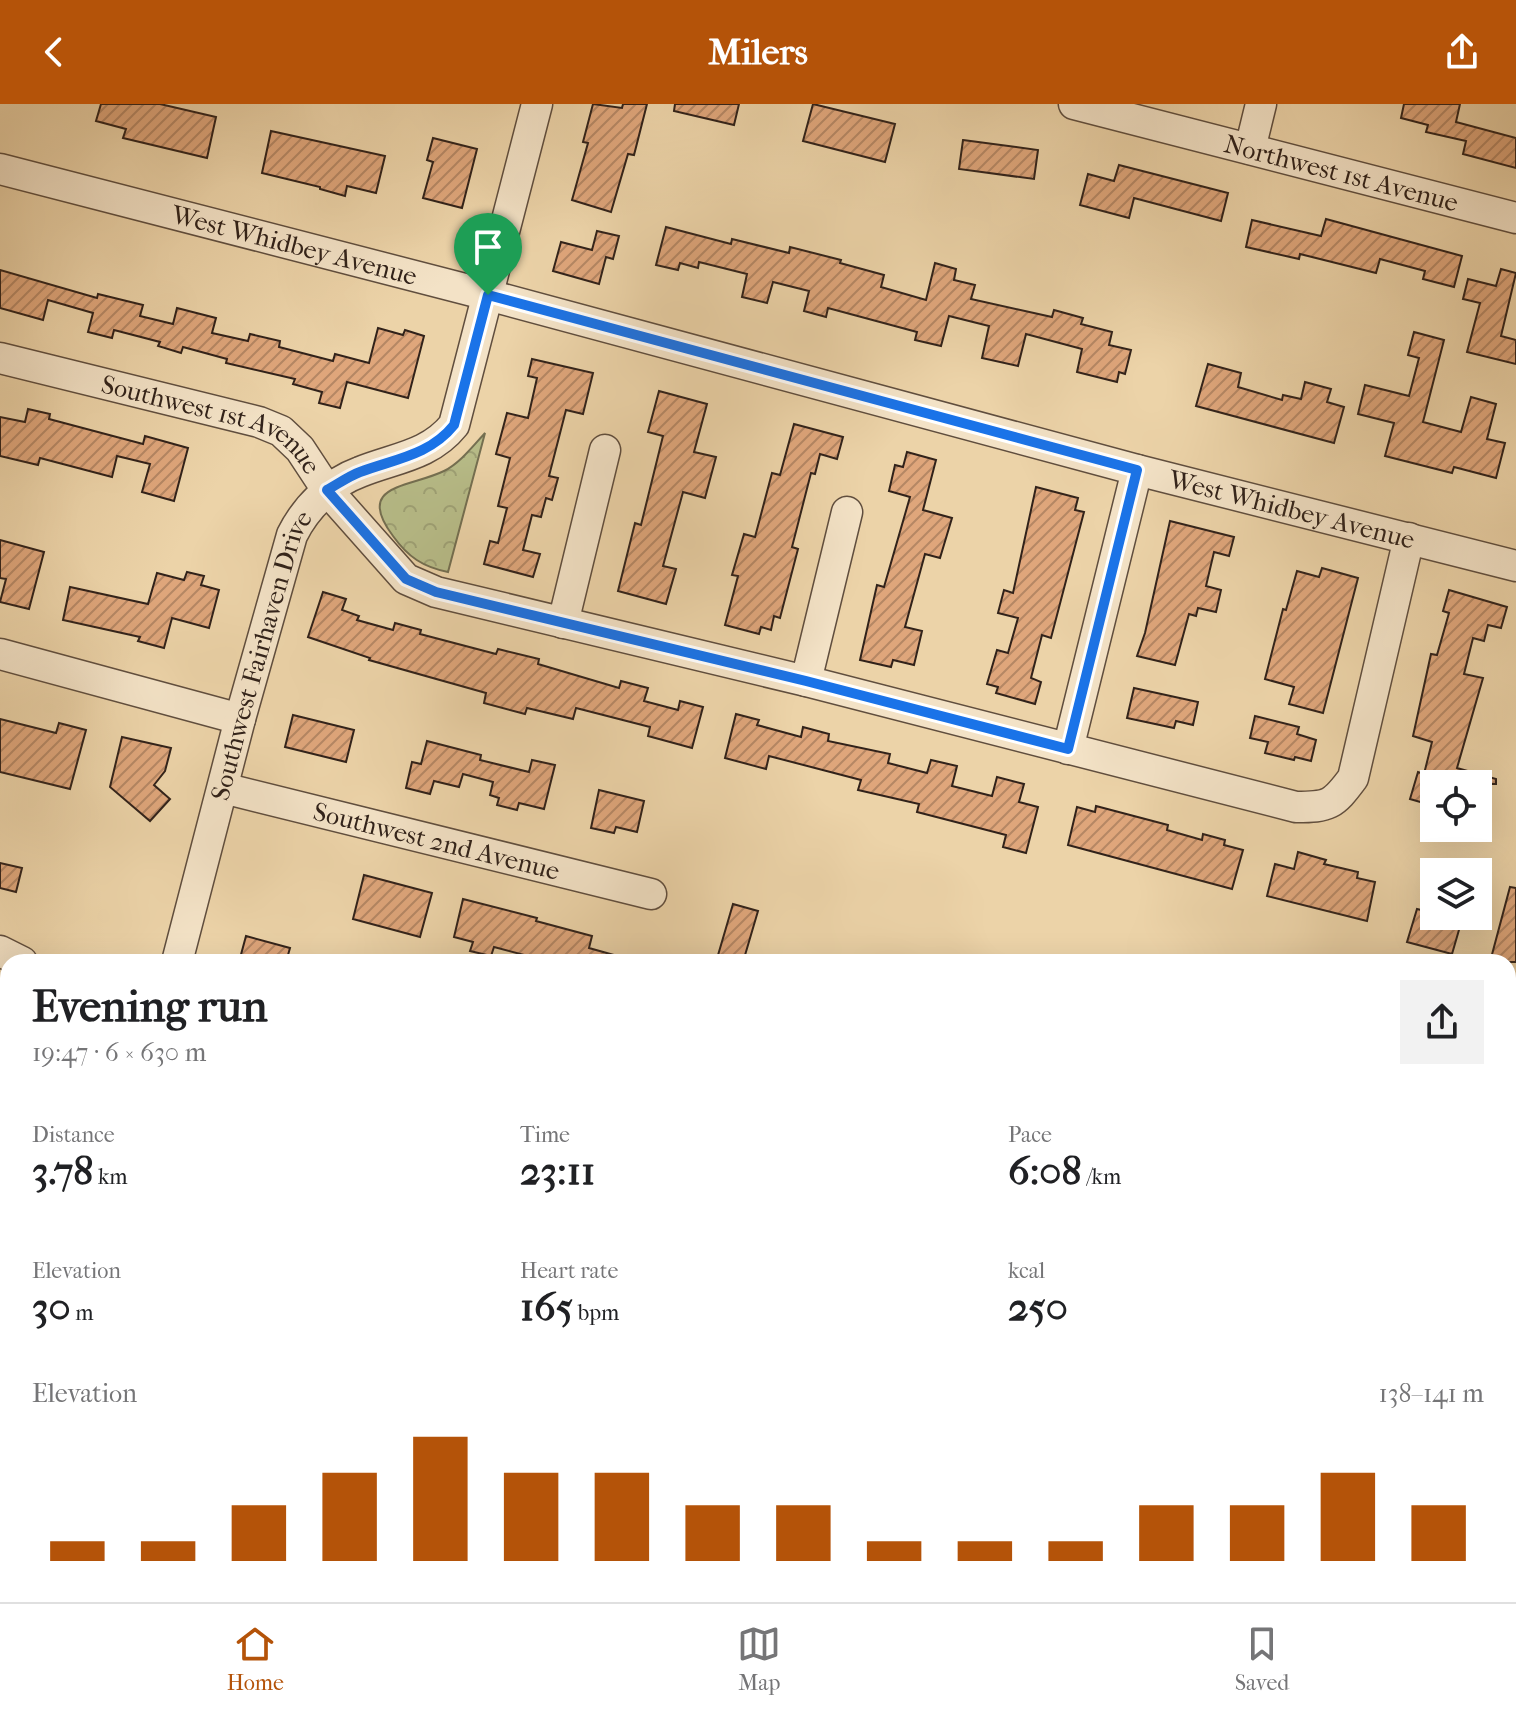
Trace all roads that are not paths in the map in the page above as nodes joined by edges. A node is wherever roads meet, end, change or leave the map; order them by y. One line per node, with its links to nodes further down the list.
1 (537, 104): 7 (street, Southwest Fairhaven Drive)
2 (1074, 104): 4 (street, Northwest 1st Avenue)
3 (1261, 104): 4 (street)
4 (1250, 149): 6 (street, Northwest 1st Avenue)
5 (0, 169): 7 (street, West Whidbey Avenue)
6 (1516, 218)
7 (488, 295): 10 (street, West Whidbey Avenue); 11 (street, Southwest Fairhaven Drive)
8 (0, 358): 11 (street, Southwest 1st Avenue)
9 (605, 450): 15 (street)
10 (1137, 470): 13 (street, West Whidbey Avenue); 19 (street)
11 (327, 490): 15 (street, Southwest 1st Avenue); 18 (street, Southwest Fairhaven Drive)
12 (847, 512): 17 (street)
13 (1409, 538): 14 (street, West Whidbey Avenue); 19 (street, Southwest 1st Avenue)
14 (1516, 566)
15 (563, 623): 17 (street, Southwest 1st Avenue)
16 (0, 654): 18 (street)
17 (806, 681): 19 (street, Southwest 1st Avenue)
18 (240, 719): 20 (street, Southwest Fairhaven Drive)
19 (1068, 749)
20 (223, 788): 21 (street, Southwest 2nd Avenue); 22 (street, Southwest Fairhaven Drive)
21 (651, 894)
22 (179, 954)

